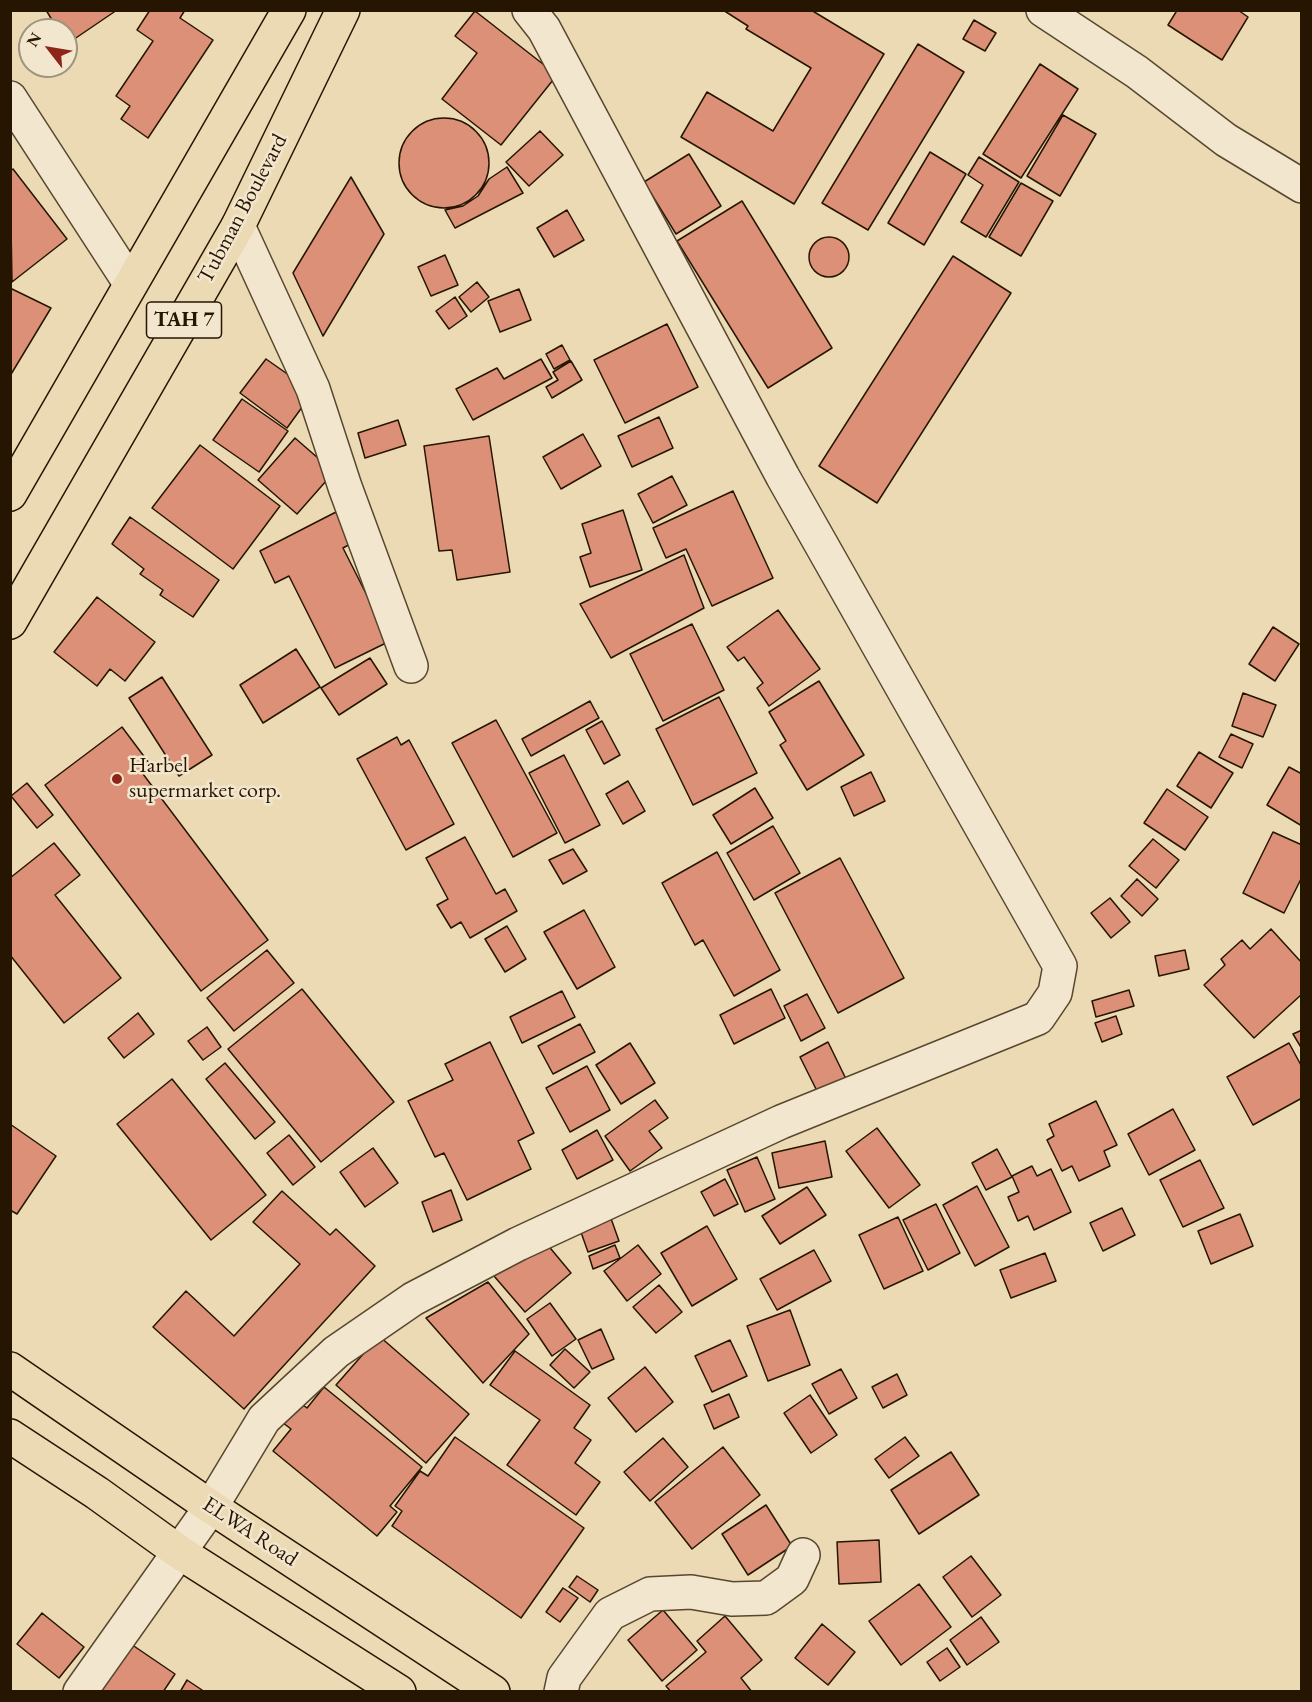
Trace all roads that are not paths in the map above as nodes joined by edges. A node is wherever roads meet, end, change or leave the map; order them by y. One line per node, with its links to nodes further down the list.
1 (289, 10): 8 (main road, TAH 7)
2 (343, 10): 7 (main road, Tubman Boulevard / TAH 7)
3 (529, 10): 14 (street)
4 (1043, 10): 6 (street)
5 (10, 98): 8 (street)
6 (1302, 186)
7 (238, 226): 10 (main road, Tubman Boulevard / TAH 7); 11 (street)
8 (130, 283): 9 (main road, TAH 7)
9 (10, 494)
10 (10, 622)
11 (411, 666)
12 (10, 1369): 14 (main road, ELWA Road)
13 (10, 1436): 15 (main road)
14 (211, 1507): 15 (street); 19 (main road, ELWA Road)
15 (179, 1552): 17 (street); 18 (main road)
16 (803, 1555): 20 (street)
17 (80, 1692)
18 (399, 1692)
19 (493, 1692)
20 (561, 1692)

